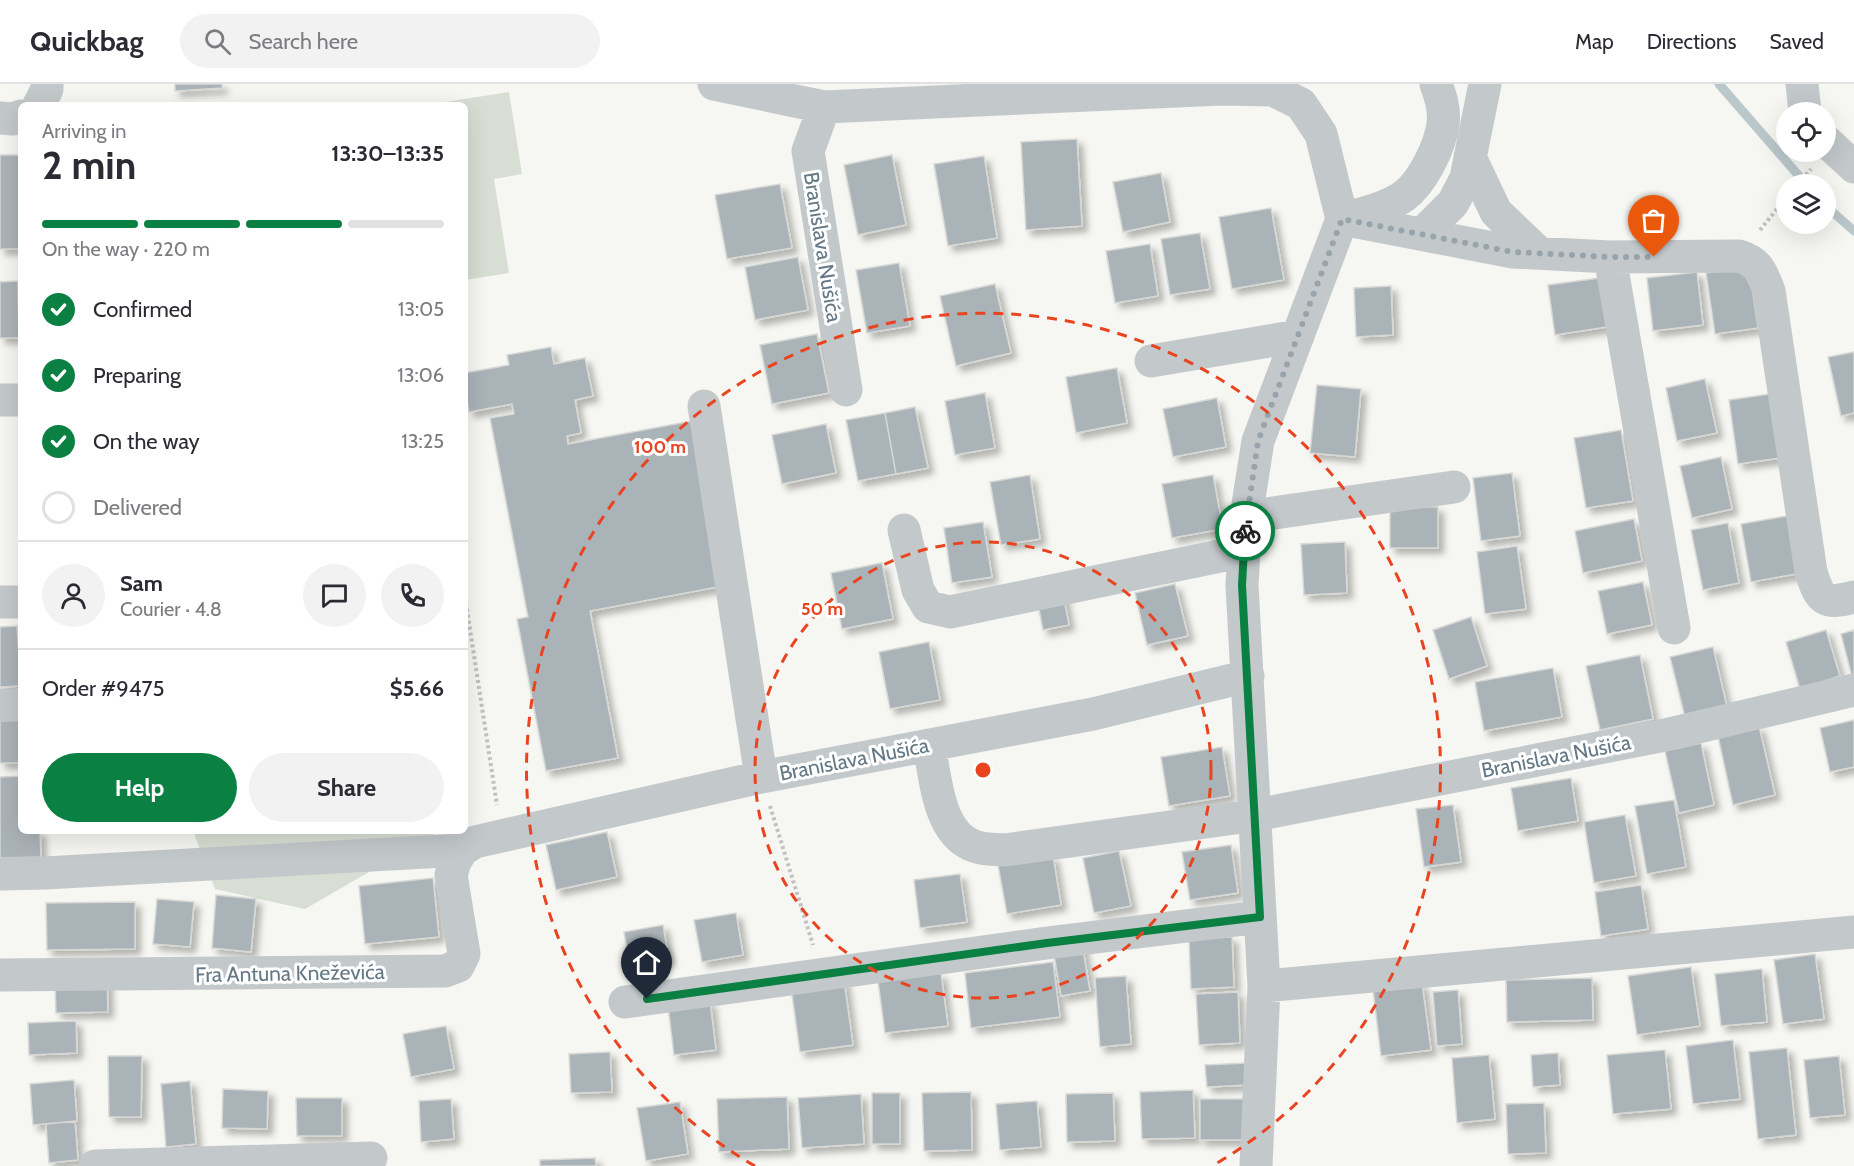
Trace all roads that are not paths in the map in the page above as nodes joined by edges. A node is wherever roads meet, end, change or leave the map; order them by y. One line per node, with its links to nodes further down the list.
1 (47, 84): 6 (street)
2 (714, 84): 8 (street)
3 (1436, 84): 13 (street)
4 (1485, 84): 12 (street)
5 (1802, 84): 7 (street)
6 (40, 102)
7 (1804, 102)
8 (824, 107): 15 (street); 21 (street, Branislava Nušića)
9 (18, 117): 10 (street)
10 (0, 118)
11 (1836, 150): 14 (street)
12 (1470, 157): 16 (street); 17 (street)
13 (1430, 165): 15 (street); 16 (street)
14 (1854, 167)
15 (1342, 219): 16 (street); 19 (street)
16 (1422, 234): 17 (street)
17 (1539, 253): 18 (street)
18 (1610, 257): 29 (street); 32 (street)
19 (1298, 336): 20 (street); 26 (street)
20 (1151, 361)
21 (846, 390)
22 (0, 400): 23 (street)
23 (18, 400)
24 (704, 406): 38 (street)
25 (1454, 487): 26 (street)
26 (1246, 517): 28 (street)
27 (904, 530): 28 (street)
28 (1244, 551): 33 (street)
29 (1854, 597)
30 (0, 602): 31 (street)
31 (18, 602)
32 (1674, 628)
33 (1248, 676): 37 (street, Branislava Nušića); 39 (street)
34 (1854, 690): 39 (street, Branislava Nušića)
35 (0, 705): 36 (street)
36 (18, 705)
37 (929, 745): 38 (street, Branislava Nušića); 39 (street, Branislava Nušića)
38 (761, 777): 40 (street, Branislava Nušića)
39 (1256, 815): 42 (street)
40 (462, 850): 41 (street); 44 (street, Fra Antuna Kneževića)
41 (0, 874)
42 (1260, 917): 45 (street); 46 (street)
43 (1854, 932): 45 (street)
44 (0, 975)
45 (1264, 986): 49 (street)
46 (625, 1002)
47 (371, 1158): 48 (street)
48 (95, 1166)
49 (1256, 1166)

